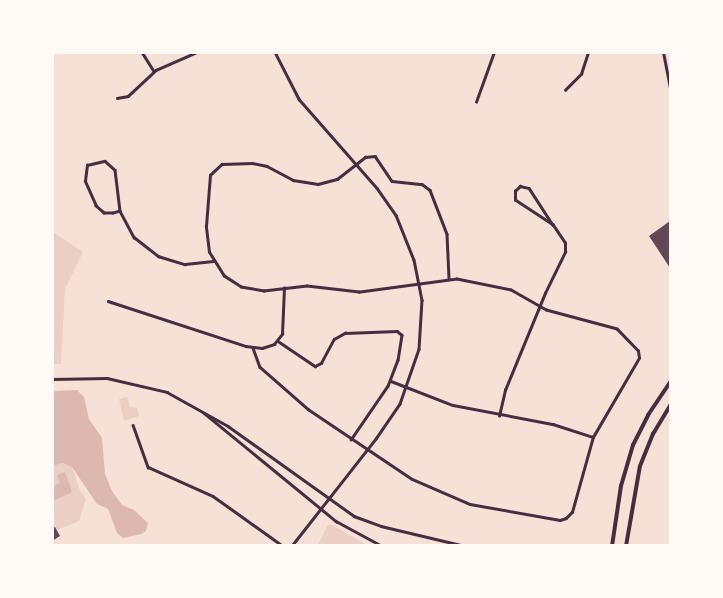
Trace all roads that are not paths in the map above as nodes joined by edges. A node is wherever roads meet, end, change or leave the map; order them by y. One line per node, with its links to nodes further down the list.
1 (142, 52): 7 (street)
2 (197, 52): 7 (street)
3 (276, 52): 12 (street)
4 (494, 52): 11 (street)
5 (588, 52): 9 (street)
6 (662, 52): 8 (street)
7 (154, 71): 10 (street)
8 (670, 89)
9 (565, 90)
10 (117, 98)
11 (476, 102)
12 (357, 166): 15 (street); 16 (street); 17 (street)
13 (120, 211): 13 (street); 15 (street)
14 (553, 225): 14 (street); 20 (street)
15 (213, 260): 18 (street)
16 (449, 278): 17 (street); 20 (street)
17 (420, 282): 18 (street); 26 (street)
18 (284, 288): 21 (street)
19 (108, 301): 22 (street)
20 (540, 306): 29 (street); 31 (street)
21 (278, 341): 22 (street); 24 (street)
22 (253, 348): 32 (street)
23 (52, 379): 28 (street)
24 (391, 381): 26 (street); 32 (street)
25 (670, 382): 40 (main road)
26 (407, 388): 29 (street); 33 (street)
27 (670, 406): 41 (main road)
28 (201, 410): 34 (street); 35 (street)
29 (500, 416): 31 (street)
30 (134, 425): 36 (street)
31 (593, 437): 33 (street)
32 (351, 440): 33 (street)
33 (367, 451): 34 (street)
34 (328, 500): 35 (street); 39 (street)
35 (321, 509): 37 (street); 38 (street)
36 (283, 546)
37 (292, 546)
38 (382, 546)
39 (465, 546)
40 (612, 546)
41 (626, 546)

